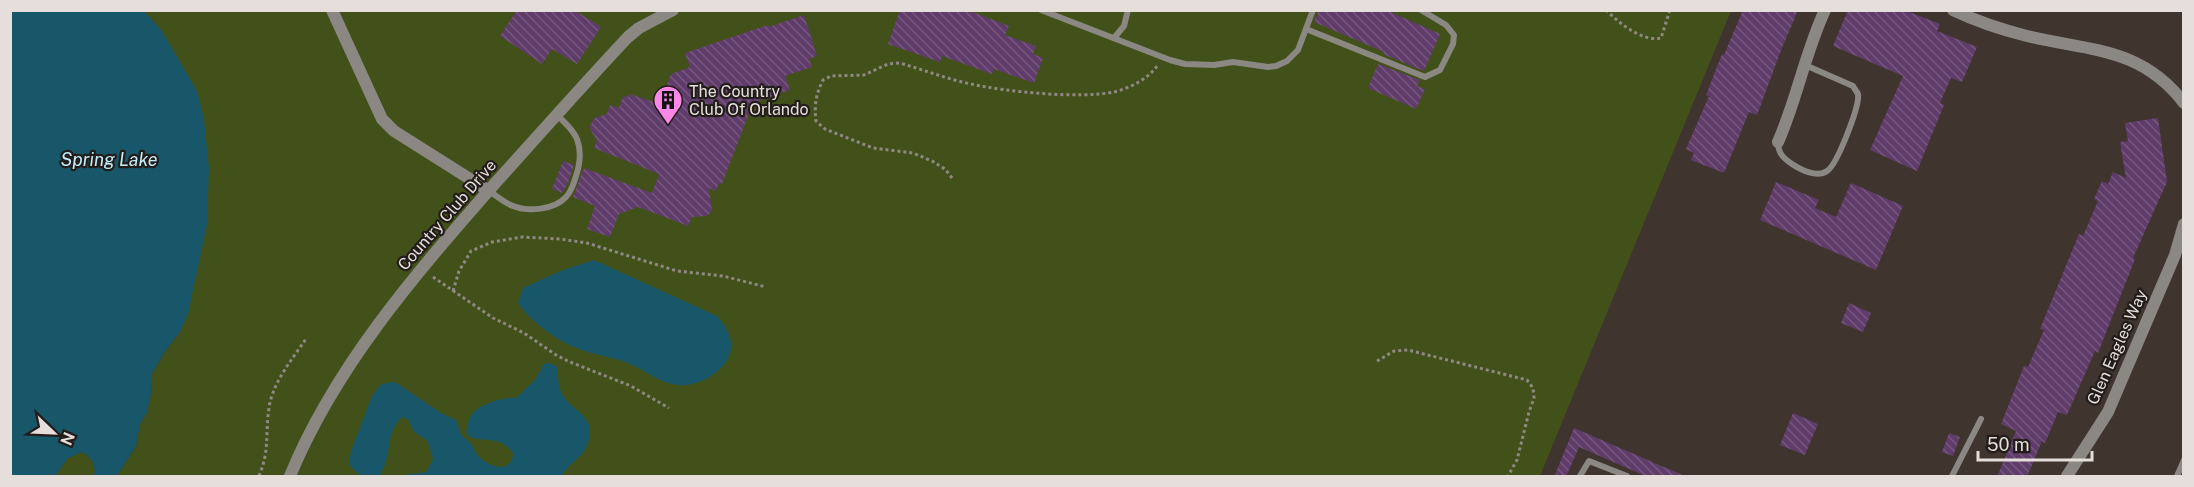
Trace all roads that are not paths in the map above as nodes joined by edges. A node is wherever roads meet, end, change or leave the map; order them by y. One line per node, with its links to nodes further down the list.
1 (332, 10): 15 (street)
2 (673, 10): 13 (street, Country Club Drive)
3 (1041, 10): 10 (lane)
4 (1128, 10): 10 (lane)
5 (1313, 10): 9 (lane)
6 (1421, 10): 9 (lane)
7 (1825, 10): 11 (street)
8 (1953, 10): 12 (street)
9 (1306, 29): 10 (lane)
10 (1114, 38)
11 (1805, 65): 14 (street); 14 (lane)
12 (2184, 103)
13 (556, 114): 15 (street, Country Club Drive); 15 (lane)
14 (1778, 142)
15 (489, 191): 19 (street, Country Club Drive)
16 (2184, 224): 23 (street, Glen Eagles Way)
17 (1981, 419): 22 (lane)
18 (2184, 460): 24 (lane)
19 (290, 477)
20 (1580, 477): 21 (lane)
21 (1627, 477)
22 (1952, 477)
23 (2067, 477)
24 (2176, 477)

